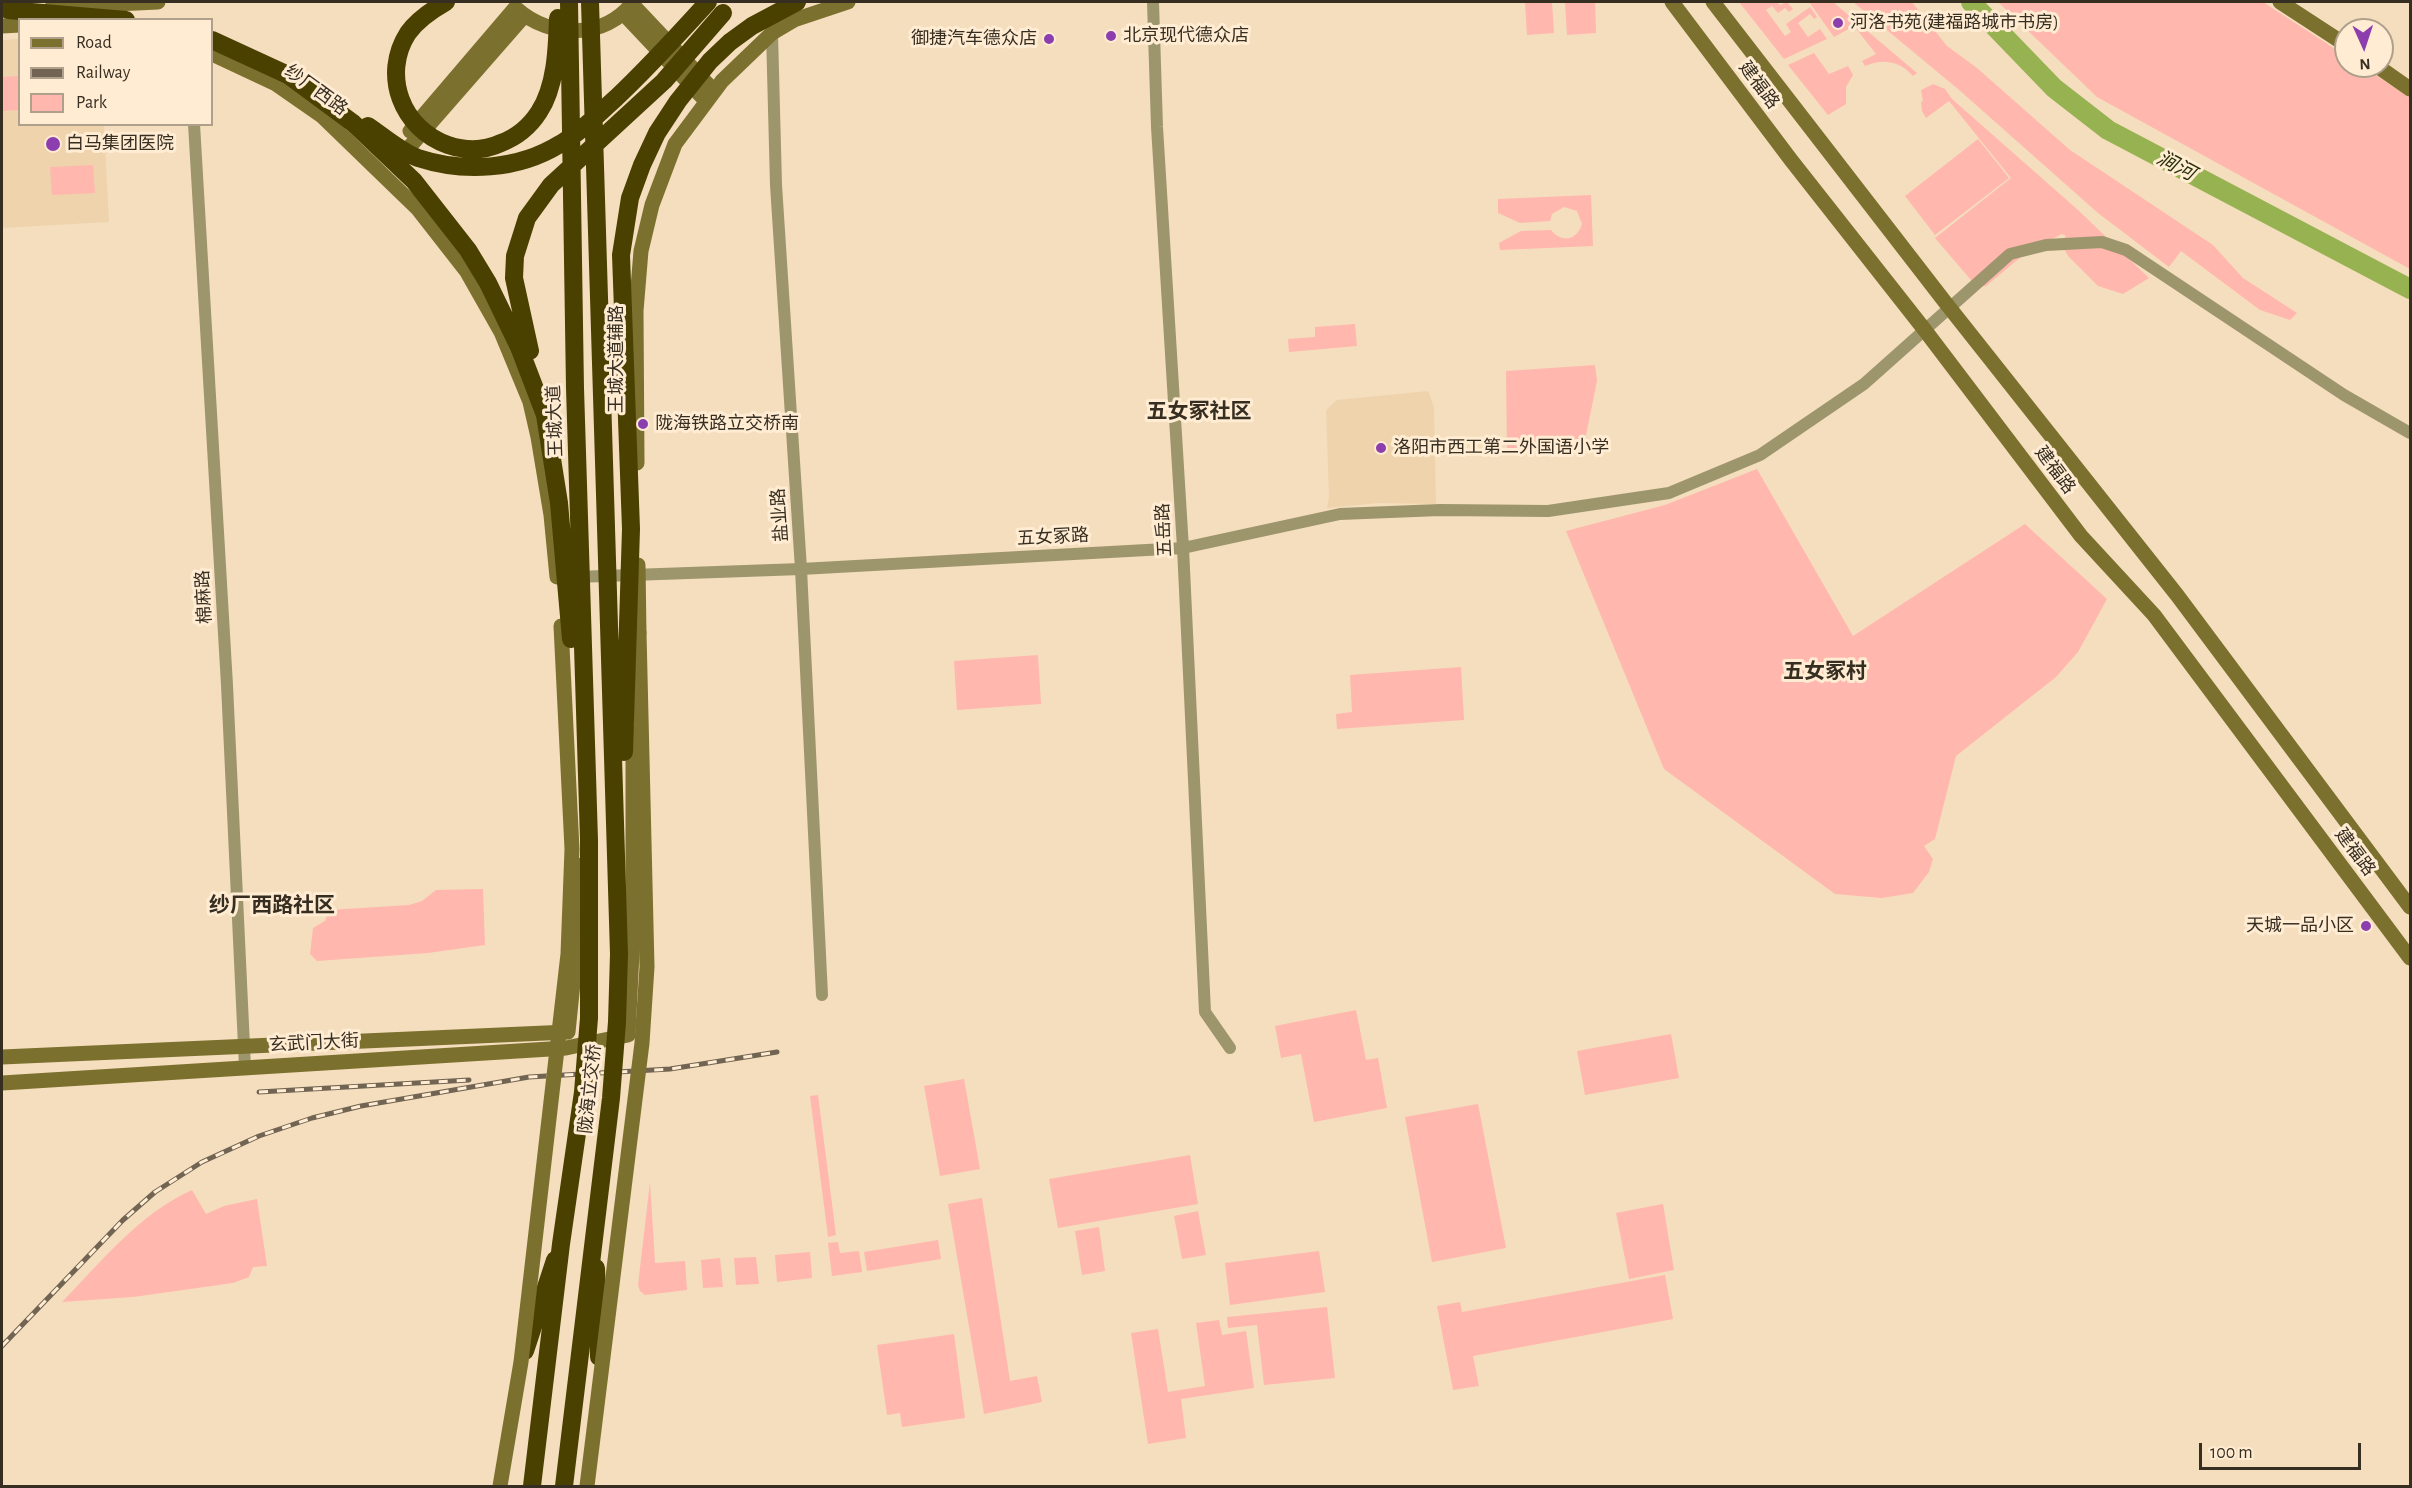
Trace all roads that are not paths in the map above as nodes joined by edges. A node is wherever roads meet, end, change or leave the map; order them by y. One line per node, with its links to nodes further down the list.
1 (158, 2): 17 (main road)
2 (446, 2): 3 (highway, bridge)
3 (558, 2)
4 (569, 2): 39 (highway, 王城大道, bridge)
5 (590, 2): 26 (highway, bridge)
6 (601, 2): 26 (highway, bridge)
7 (708, 2): 24 (highway, bridge)
8 (732, 2): 33 (highway, bridge)
9 (797, 2): 42 (highway, bridge)
10 (848, 2): 20 (main road)
11 (1153, 2): 35 (street, 五岳路)
12 (1672, 2): 32 (main road, 建福路)
13 (1713, 2): 31 (main road, 建福路)
14 (2280, 2): 21 (main road)
15 (629, 6): 16 (main road); 28 (main road)
16 (516, 8): 30 (main road)
17 (4, 15): 18 (highway); 19 (main road)
18 (77, 18)
19 (18, 24)
20 (772, 33): 28 (main road); 36 (street, 盐业路)
21 (2334, 37)
22 (213, 40): 24 (highway, bridge)
23 (213, 54): 30 (main road, 纱厂西路)
24 (288, 75): 33 (highway, bridge)
25 (2394, 77): 27 (main road)
26 (593, 86): 42 (highway, 陇海立交桥, bridge)
27 (2410, 88)
28 (710, 96): 37 (main road, 王城大道辅路)
29 (194, 126): 45 (street, 棉麻路)
30 (381, 171): 38 (main road)
31 (1950, 307): 32 (street, 五女冢路); 34 (street, 五女冢路); 40 (main road, 建福路)
32 (1924, 329): 35 (street, 五女冢路); 43 (main road, 建福路)
33 (545, 415): 41 (highway, bridge)
34 (2410, 433)
35 (1183, 548): 36 (street, 五女冢路); 46 (street, 五岳路)
36 (801, 569): 37 (street, 五女冢路); 44 (street, 盐业路)
37 (638, 574): 38 (street, 五女冢路); 48 (main road, 玄武门大街); 53 (main road, 王城大道辅路, bridge)
38 (557, 578): 45 (main road, 玄武门大街); 52 (main road, bridge)
39 (589, 840): 41 (highway, 陇海立交桥, bridge)
40 (2410, 907)
41 (590, 926): 51 (highway, 陇海立交桥, bridge)
42 (619, 954): 50 (highway, 陇海立交桥, bridge)
43 (2410, 958)
44 (822, 995)
45 (244, 1045): 47 (main road, 玄武门大街); 48 (street, 棉麻路)
46 (1230, 1048)
47 (2, 1057)
48 (245, 1067): 49 (main road, 玄武门大街)
49 (2, 1083)
50 (594, 1234): 53 (highway, bridge); 56 (highway, 陇海立交桥, bridge)
51 (561, 1245): 52 (highway, bridge); 55 (highway, 陇海立交桥, bridge)
52 (521, 1362): 54 (main road, bridge)
53 (601, 1389): 57 (main road, 王城大道辅路, bridge)
54 (500, 1486)
55 (532, 1486)
56 (564, 1486)
57 (587, 1486)

